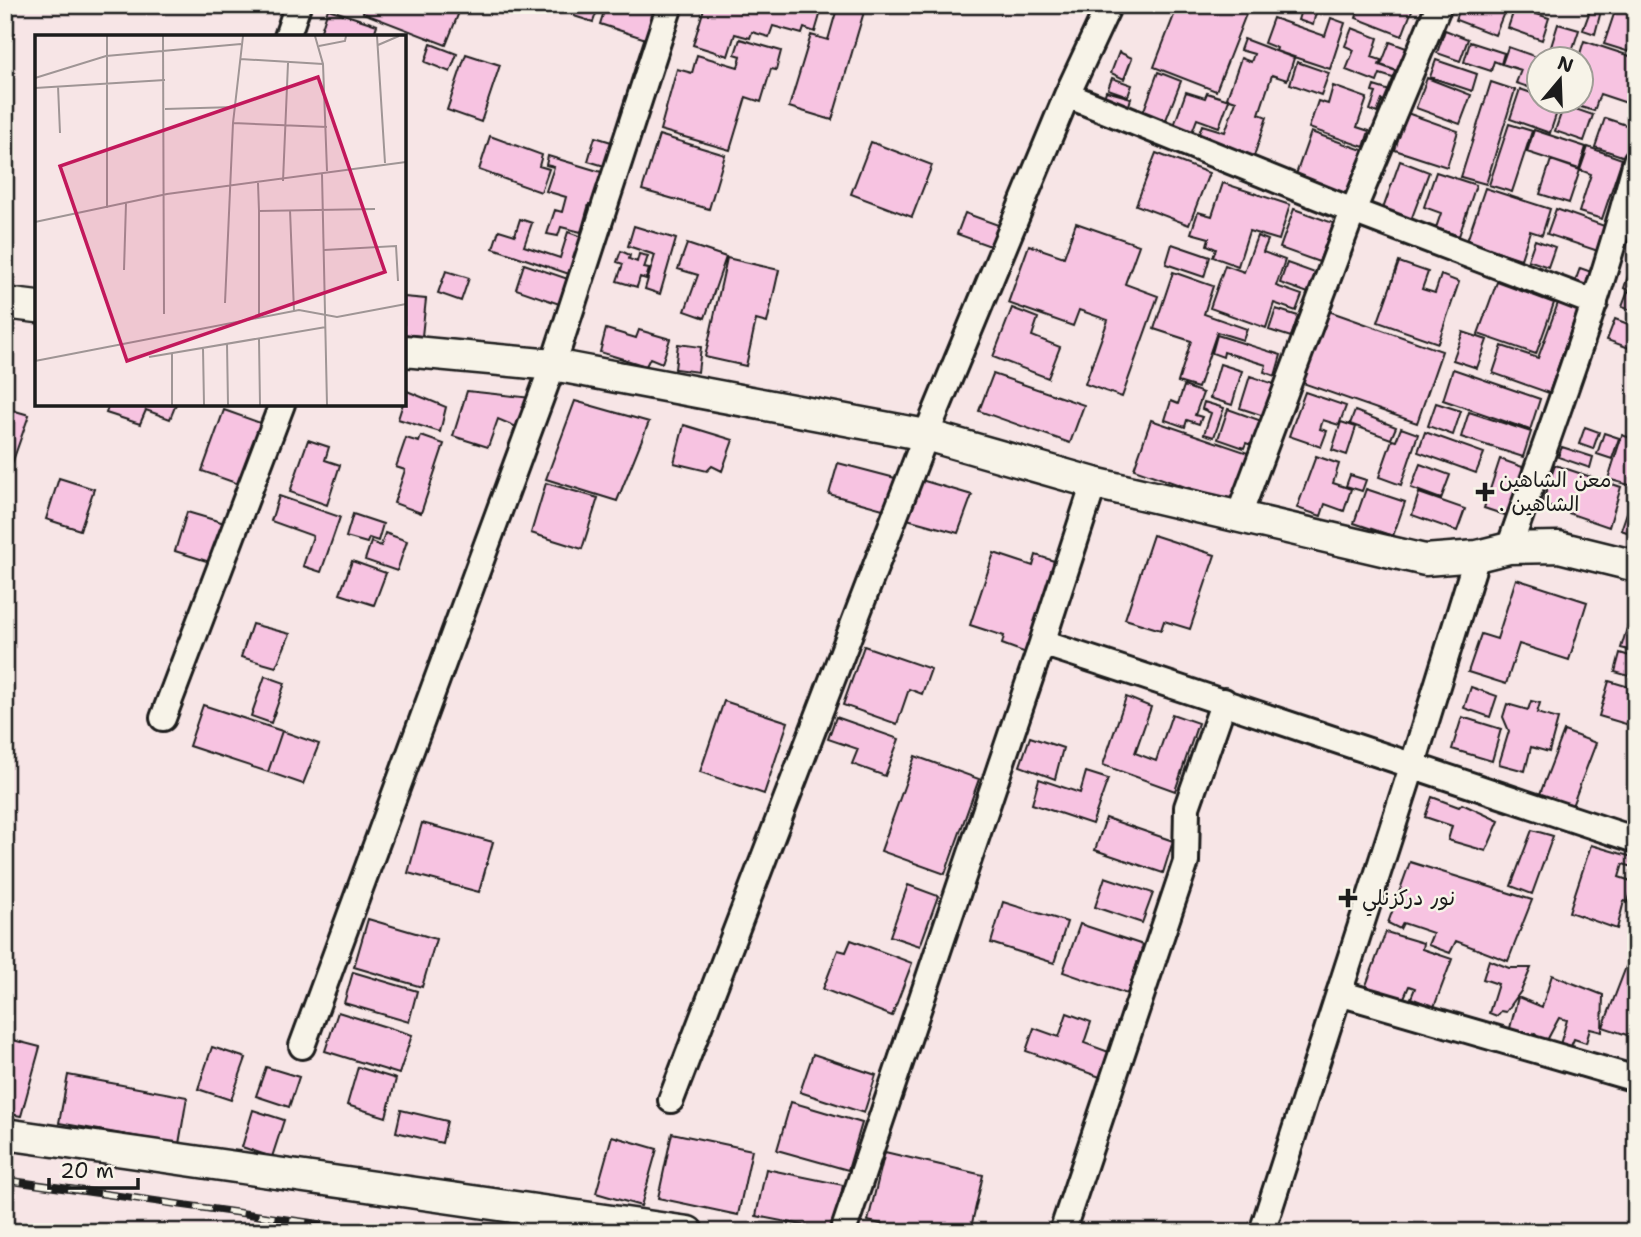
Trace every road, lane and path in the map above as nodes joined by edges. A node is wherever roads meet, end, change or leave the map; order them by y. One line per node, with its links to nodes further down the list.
1 (298, 5): 5 (street)
2 (670, 5): 13 (street)
3 (1110, 5): 6 (street)
4 (1439, 5): 8 (street)
5 (288, 35)
6 (1067, 95): 8 (street); 15 (street)
7 (1636, 162): 10 (street)
8 (1353, 211): 10 (street); 17 (street)
9 (5, 303): 11 (street)
10 (1595, 303): 18 (street)
11 (35, 307)
12 (406, 351): 13 (street)
13 (553, 365): 15 (street); 27 (street)
14 (281, 406): 23 (street)
15 (926, 435): 16 (street); 29 (street)
16 (1094, 483): 17 (street); 21 (street)
17 (1238, 518): 19 (street)
18 (1509, 548): 19 (street); 20 (street)
19 (1477, 556): 24 (street)
20 (1636, 566)
21 (1042, 643): 22 (street); 32 (street)
22 (1224, 701): 24 (street); 33 (street)
23 (163, 718)
24 (1412, 766): 25 (street); 26 (street)
25 (1636, 840)
26 (1339, 992): 28 (street); 34 (street)
27 (302, 1046)
28 (1636, 1079)
29 (671, 1100)
30 (5, 1134): 31 (street)
31 (688, 1232)
32 (843, 1232)
33 (1062, 1232)
34 (1262, 1232)

